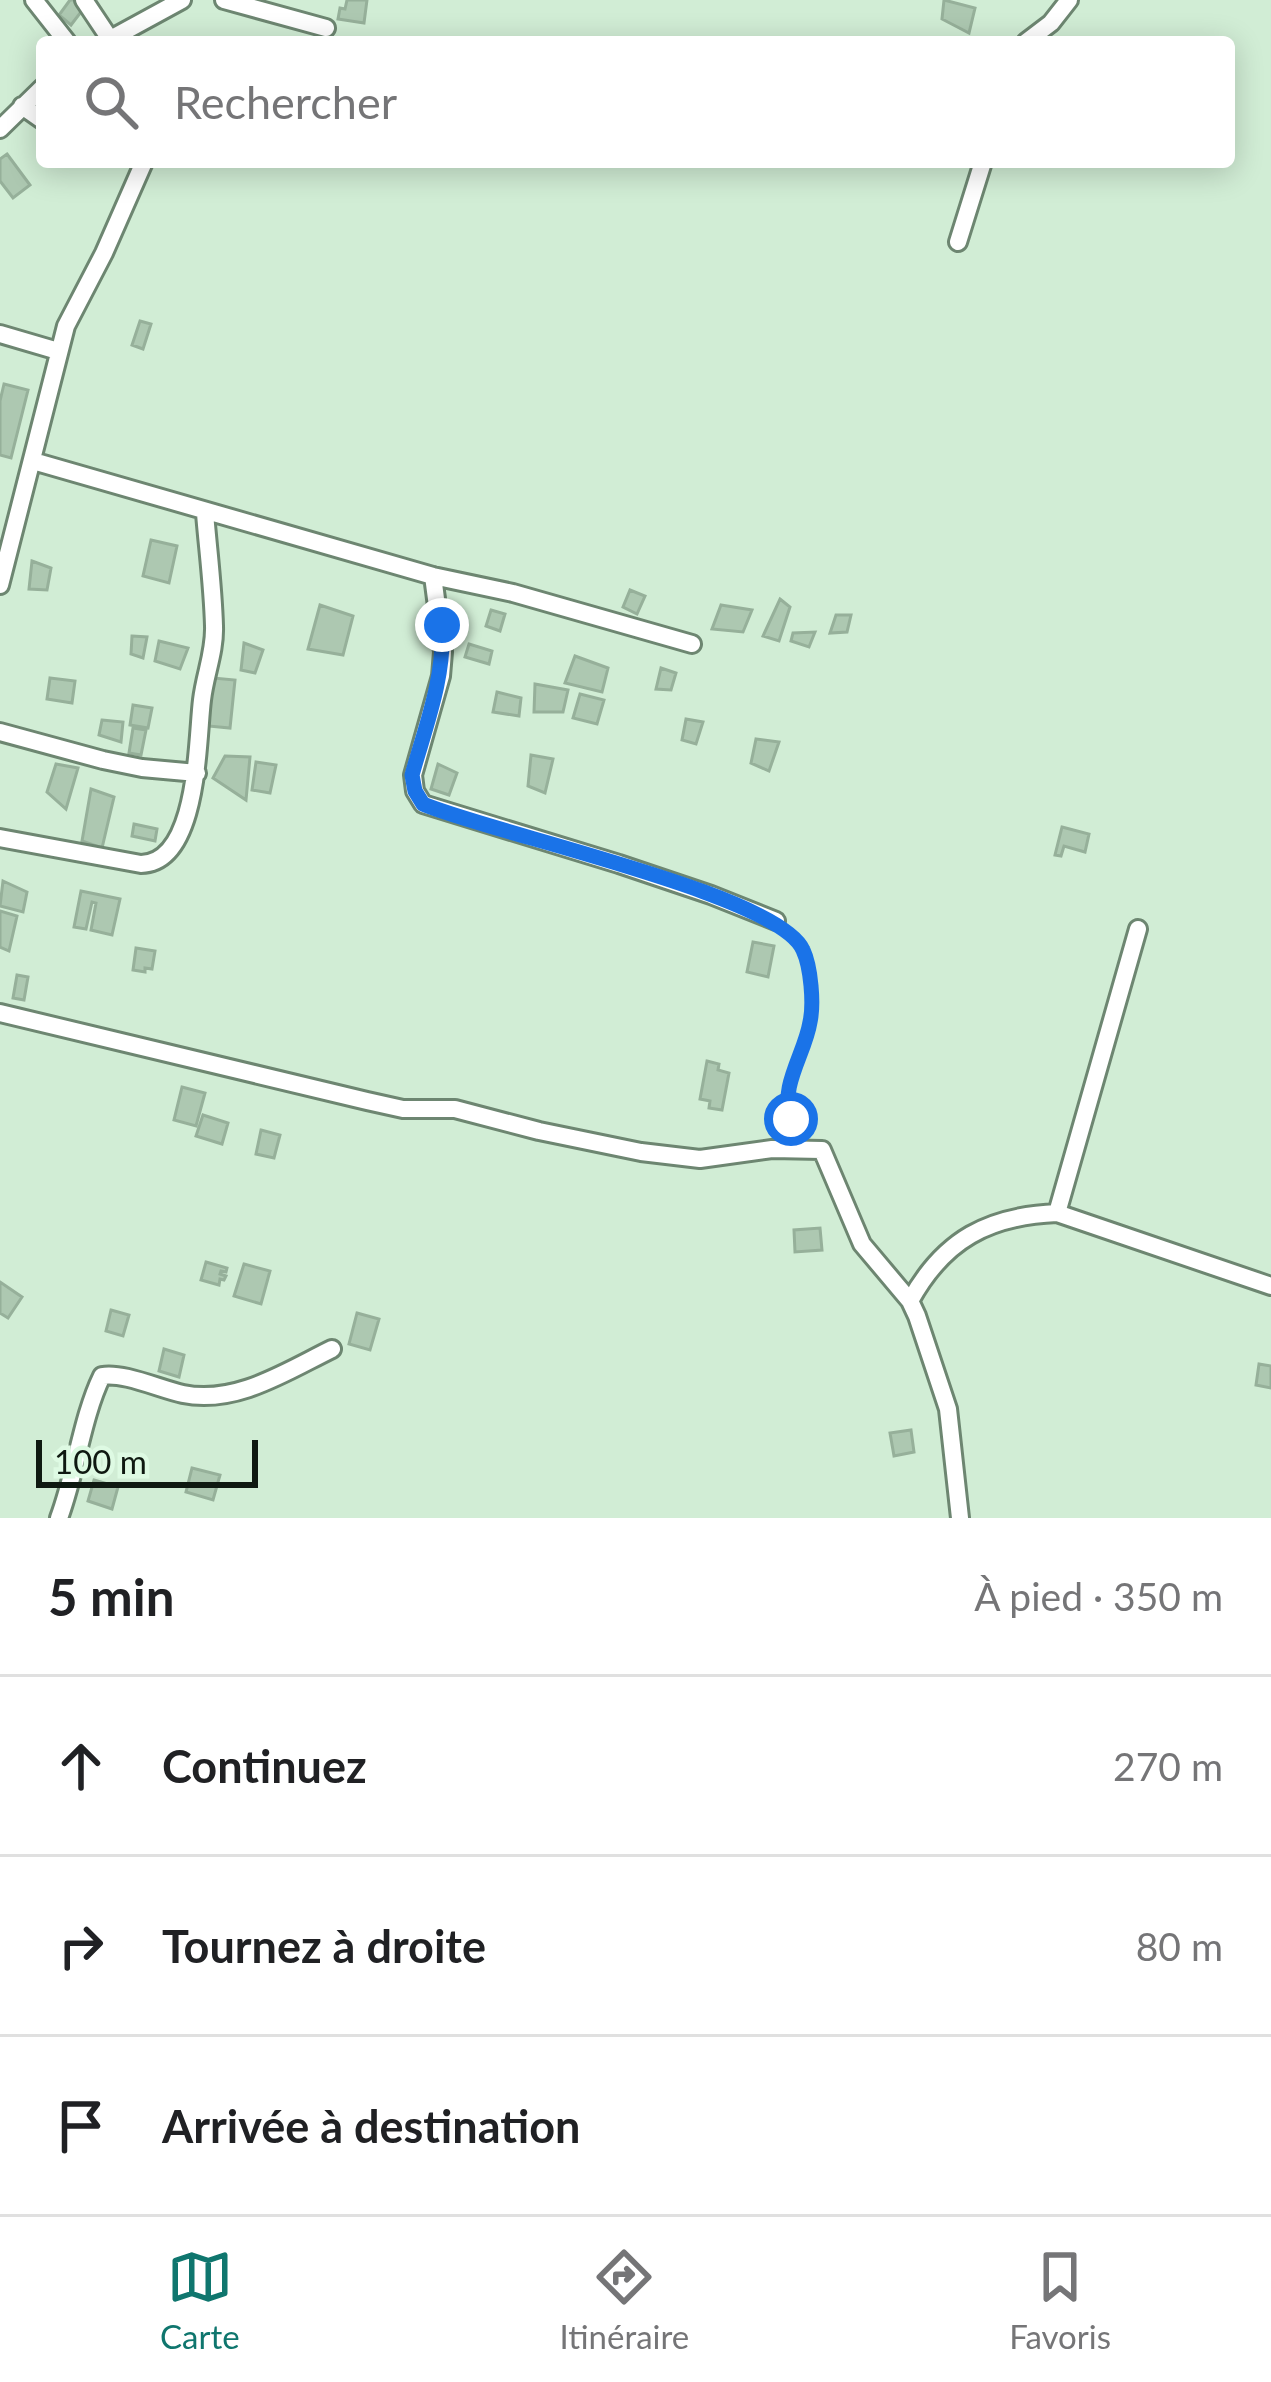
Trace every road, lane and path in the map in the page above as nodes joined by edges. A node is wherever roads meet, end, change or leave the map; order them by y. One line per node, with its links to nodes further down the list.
1 (84, 0): 8 (street)
2 (182, 0): 9 (street)
3 (224, 0): 6 (street)
4 (1069, 0): 10 (street)
5 (32, 2): 7 (street)
6 (326, 28)
7 (63, 36)
8 (105, 36)
9 (117, 36)
10 (1034, 36)
11 (36, 93): 12 (street)
12 (22, 106): 13 (street); 14 (street)
13 (36, 116)
14 (0, 129)
15 (141, 168): 19 (street)
16 (981, 168): 17 (street)
17 (958, 242)
18 (9, 336): 19 (street); 20 (street)
19 (58, 351): 21 (street)
20 (0, 352)
21 (33, 460): 22 (street); 24 (street)
22 (205, 512): 23 (street); 27 (street)
23 (434, 577): 25 (street); 29 (street)
24 (0, 585)
25 (692, 644)
26 (0, 732): 27 (street)
27 (197, 773): 28 (street)
28 (0, 838)
29 (776, 921): 32 (path)
30 (1138, 929): 33 (street)
31 (0, 1013): 32 (street)
32 (823, 1150): 35 (street)
33 (1057, 1213): 34 (street); 35 (street)
34 (1271, 1286)
35 (910, 1301): 38 (street)
36 (332, 1349): 37 (street)
37 (59, 1518)
38 (960, 1518)

